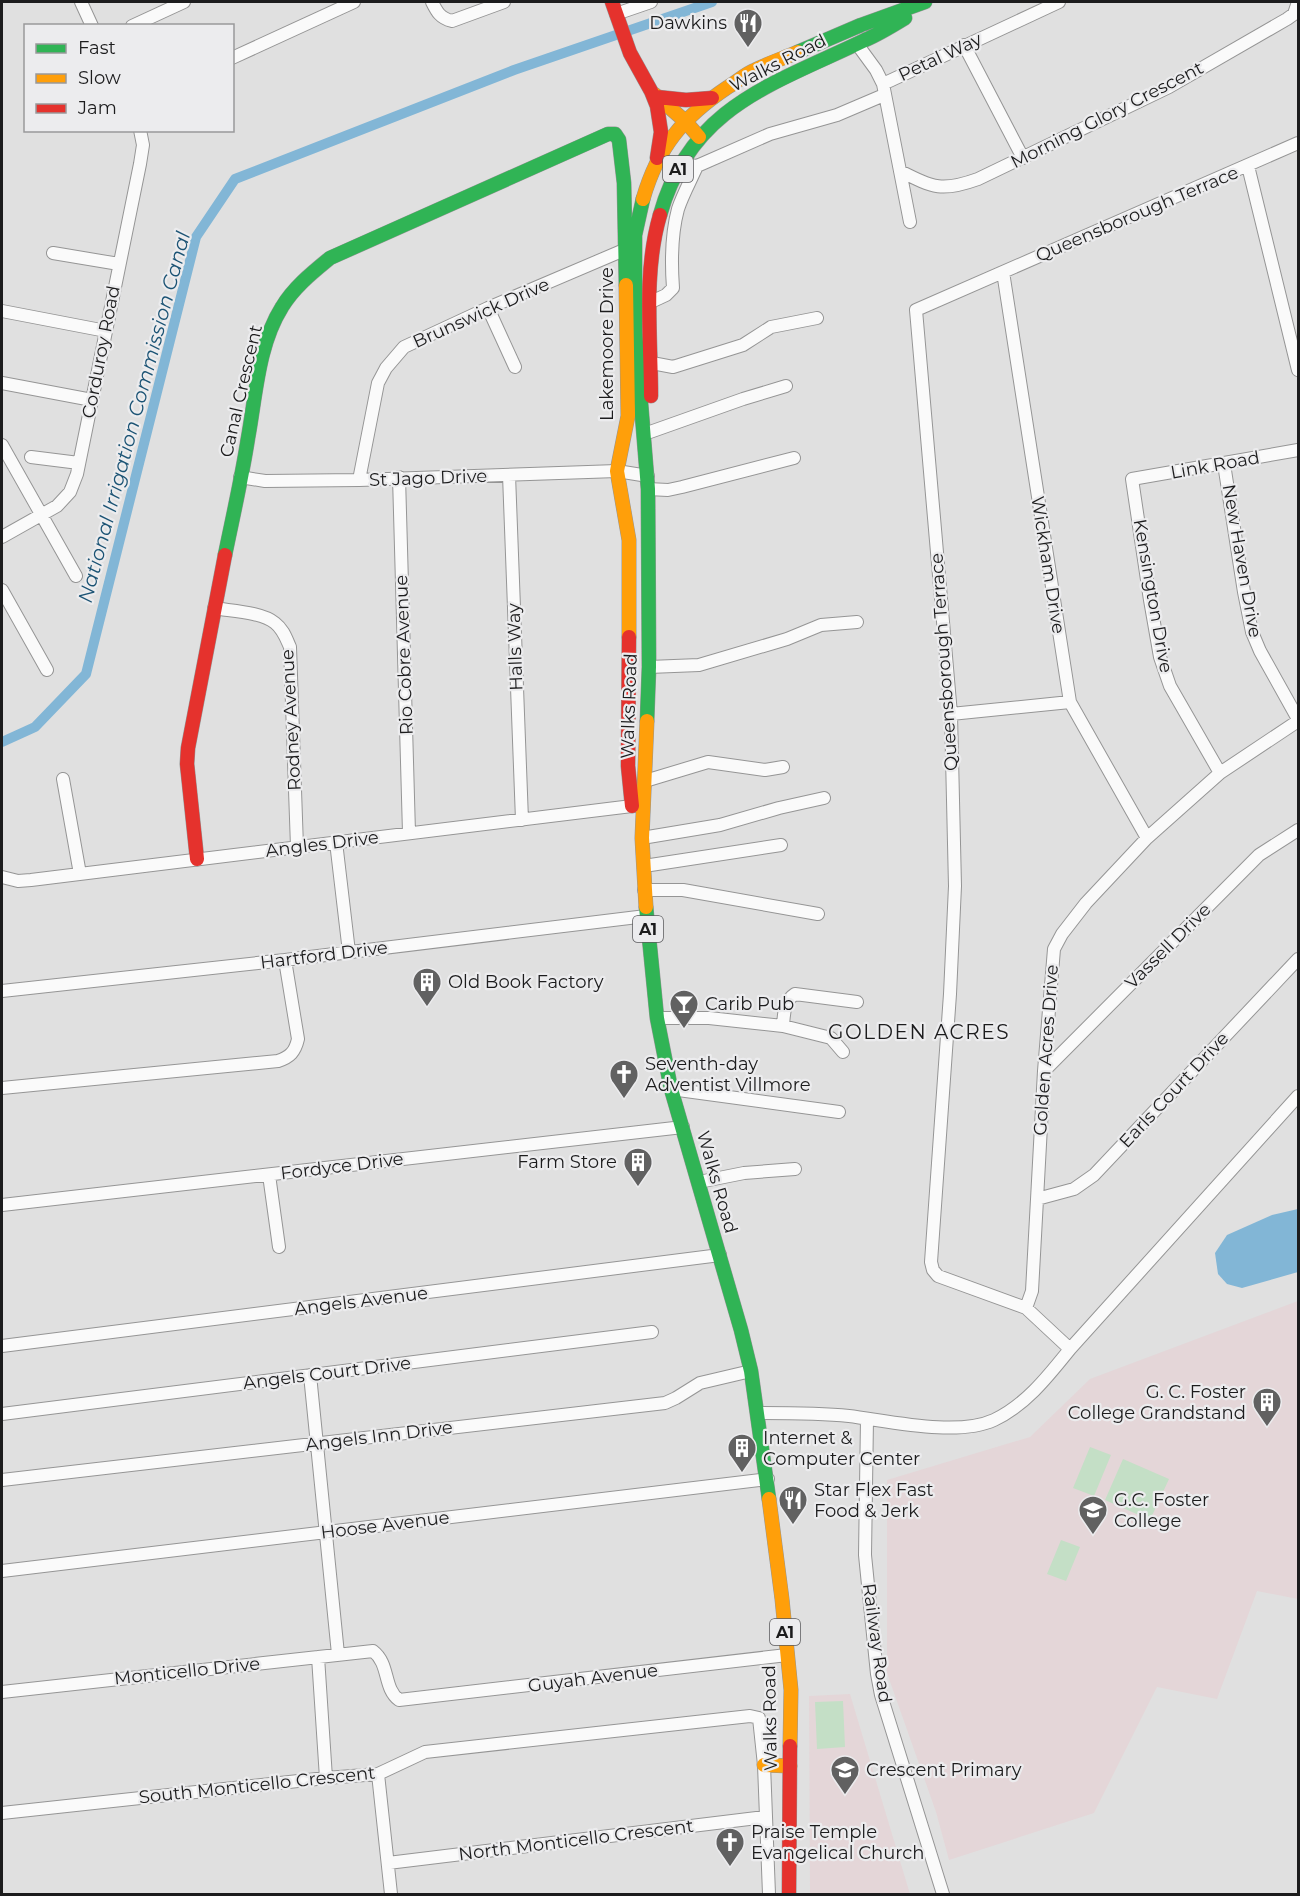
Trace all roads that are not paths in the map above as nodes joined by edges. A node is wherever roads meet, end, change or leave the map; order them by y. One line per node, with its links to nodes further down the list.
1 (81, 2): 12 (street)
2 (184, 2): 13 (street)
3 (354, 2): 16 (street)
4 (432, 2): 5 (street)
5 (504, 2)
6 (651, 2): 11 (street)
7 (925, 2): 19 (main road, A1)
8 (934, 2): 14 (main road, Walks Road / A1)
9 (1059, 2): 15 (street, Petal Way)
10 (1298, 2): 25 (street, Morning Glory Crescent)
11 (615, 13): 18 (main road)
12 (91, 24)
13 (136, 24)
14 (857, 44): 17 (street); 23 (main road, Walks Road / A1)
15 (964, 45): 17 (street, Petal Way); 25 (street)
16 (234, 57)
17 (883, 89): 28 (street); 30 (street, Petal Way)
18 (654, 94): 19 (main road); 20 (main road); 26 (main road)
19 (712, 98): 20 (main road, A1)
20 (685, 121): 23 (main road); 26 (main road, Walks Road / A1)
21 (140, 132): 34 (street, Corduroy Road)
22 (615, 134): 32 (main road, Lakemoore Drive); 56 (main road, Canal Crescent)
23 (699, 137): 27 (main road, Walks Road / A1)
24 (1299, 143): 29 (street, Queensborough Terrace)
25 (1023, 158): 30 (street, Morning Glory Crescent)
26 (657, 162): 60 (main road, Walks Road / A1)
27 (680, 164): 28 (street); 36 (main road, Walks Road / A1)
28 (697, 166): 36 (street)
29 (1248, 166): 35 (street, Queensborough Terrace); 43 (street)
30 (900, 171): 31 (street, Petal Way)
31 (910, 222)
32 (624, 250): 37 (street, Brunswick Drive); 54 (main road, Lakemoore Drive)
33 (53, 253): 34 (street)
34 (119, 264): 40 (street, Corduroy Road)
35 (1003, 272): 69 (street, Wickham Drive); 70 (street, Queensborough Terrace)
36 (651, 302): 41 (main road, Walks Road / A1)
37 (488, 308): 42 (street); 59 (street, Brunswick Drive)
38 (2, 311): 40 (street)
39 (818, 318): 41 (street)
40 (105, 331): 46 (street, Corduroy Road)
41 (651, 363): 47 (main road, Walks Road / A1)
42 (515, 367)
43 (1299, 370)
44 (2, 383): 46 (street)
45 (786, 386): 47 (street)
46 (92, 400): 52 (street, Corduroy Road)
47 (650, 432): 60 (main road, Walks Road / A1)
48 (2, 445): 61 (street)
49 (1299, 450): 53 (street, Link Road)
50 (31, 457): 52 (street)
51 (794, 458): 60 (street, St Jago Drive)
52 (79, 463): 61 (street, Corduroy Road)
53 (1224, 464): 58 (street, Link Road); 71 (street, New Haven Drive)
54 (617, 471): 55 (street, St Jago Drive); 60 (street, St Jago Drive); 77 (main road, Lakemoore Drive)
55 (509, 475): 57 (street, St Jago Drive); 78 (street, Halls Way)
56 (240, 477): 59 (street, St Jago Drive); 65 (main road, Canal Crescent)
57 (399, 477): 59 (street, St Jago Drive); 80 (street, Rio Cobre Avenue)
58 (1132, 479): 73 (street, Kensington Drive)
59 (359, 480)
60 (648, 482): 67 (main road, Walks Road / A1)
61 (41, 515): 62 (street, Corduroy Road); 63 (street)
62 (2, 537)
63 (76, 576)
64 (2, 590): 68 (street)
65 (214, 608): 85 (street, Rodney Avenue); 86 (main road, Canal Crescent)
66 (857, 622): 67 (street)
67 (649, 667): 75 (main road, Walks Road / A1)
68 (47, 670)
69 (1070, 702): 70 (street); 82 (street, Wickham Drive)
70 (951, 714): 114 (street, Queensborough Terrace)
71 (1299, 720): 73 (street, Golden Acres Drive)
72 (783, 766): 75 (street)
73 (1220, 773): 82 (street, Golden Acres Drive)
74 (63, 779): 88 (street)
75 (645, 781): 77 (main road, Walks Road / A1)
76 (824, 798): 81 (street)
77 (638, 805): 78 (street, Angles Drive); 81 (main road, Walks Road / A1)
78 (522, 819): 80 (street, Angles Drive)
79 (1299, 830): 101 (street, Vassell Drive)
80 (409, 833): 83 (street, Angles Drive)
81 (642, 838): 87 (main road, Walks Road / A1)
82 (1147, 838): 101 (street, Golden Acres Drive)
83 (336, 842): 85 (street, Angles Drive); 93 (street)
84 (781, 844): 87 (street)
85 (297, 847): 86 (street, Angles Drive)
86 (197, 859): 88 (street, Angles Drive)
87 (644, 866): 90 (main road, Walks Road / A1)
88 (80, 874): 89 (street, Angles Drive)
89 (2, 877)
90 (644, 890): 91 (street); 92 (main road, Walks Road / A1)
91 (818, 914)
92 (646, 916): 93 (street, Hartford Drive); 98 (main road, Walks Road / A1)
93 (349, 952): 95 (street, Hartford Drive)
94 (1299, 959): 110 (street, Earls Court Drive)
95 (285, 960): 96 (street, Hartford Drive); 102 (street)
96 (2, 991)
97 (857, 1002): 99 (street)
98 (657, 1018): 99 (street); 103 (main road, Walks Road / A1)
99 (783, 1026): 100 (street)
100 (843, 1052)
101 (1044, 1071): 110 (street, Golden Acres Drive)
102 (2, 1088)
103 (671, 1089): 105 (street); 106 (main road, Walks Road / A1)
104 (1299, 1096): 117 (street)
105 (840, 1112)
106 (683, 1127): 108 (street, Fordyce Drive); 109 (main road, Walks Road / A1)
107 (795, 1169): 109 (street)
108 (269, 1175): 111 (street, Fordyce Drive); 112 (street)
109 (699, 1182): 113 (main road, Walks Road / A1)
110 (1037, 1199): 114 (street, Golden Acres Drive)
111 (2, 1205)
112 (279, 1247)
113 (720, 1255): 116 (street, Angels Avenue); 118 (main road, Walks Road / A1)
114 (1026, 1308): 117 (street, Queensborough Terrace)
115 (652, 1332): 119 (street, Angels Court Drive)
116 (2, 1346)
117 (1070, 1348): 122 (street)
118 (751, 1371): 120 (main road, Walks Road / A1); 123 (street, Angels Inn Drive)
119 (310, 1375): 121 (street, Angels Court Drive); 123 (street)
120 (758, 1413): 122 (street); 124 (main road, Walks Road / A1)
121 (2, 1414)
122 (867, 1419): 143 (street, Railway Road)
123 (317, 1443): 125 (street, Angels Inn Drive); 126 (street)
124 (768, 1479): 126 (street, Hoose Avenue); 129 (main road, Walks Road / A1)
125 (2, 1480)
126 (326, 1532): 127 (street, Hoose Avenue); 128 (street)
127 (2, 1571)
128 (338, 1654): 130 (street, Monticello Drive); 132 (street, Monticello Drive)
129 (787, 1655): 132 (street, Guyah Avenue); 134 (main road, Walks Road / A1)
130 (318, 1657): 131 (street, Monticello Drive); 136 (street)
131 (2, 1692)
132 (399, 1700)
133 (764, 1765): 134 (main road); 135 (street, South Monticello Crescent); 138 (street)
134 (790, 1766): 142 (main road, Walks Road / A1)
135 (378, 1774): 136 (street, South Monticello Crescent); 139 (street)
136 (326, 1778): 137 (street, South Monticello Crescent)
137 (2, 1813)
138 (765, 1817): 139 (street, North Monticello Crescent); 141 (street)
139 (388, 1863): 140 (street)
140 (391, 1894)
141 (769, 1894)
142 (789, 1894)
143 (943, 1894)

